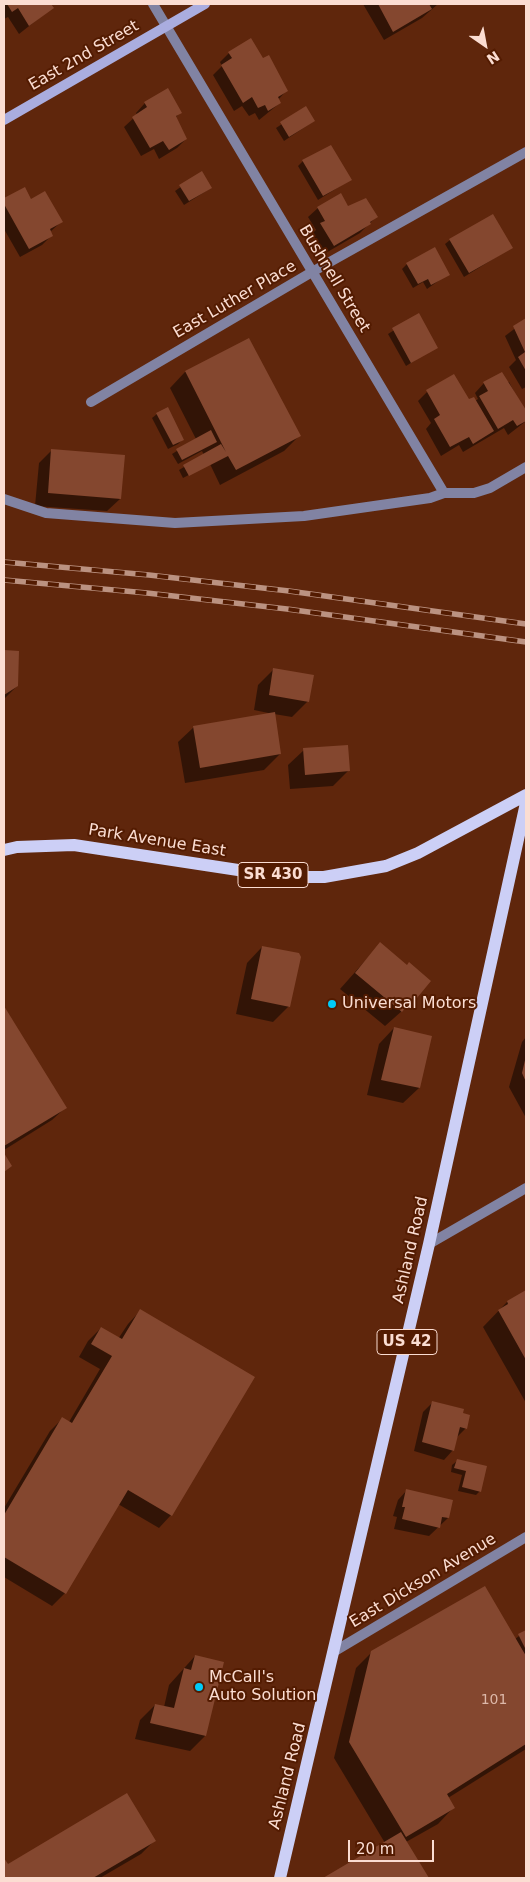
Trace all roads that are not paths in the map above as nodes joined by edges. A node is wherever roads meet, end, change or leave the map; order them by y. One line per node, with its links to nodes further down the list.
1 (153, 4): 3 (street, Bushnell Street)
2 (205, 4): 3 (street, East 2nd Street)
3 (166, 26): 4 (street, East 2nd Street); 6 (street, Bushnell Street)
4 (4, 120)
5 (526, 152): 6 (street, East Luther Place)
6 (312, 272): 7 (street, East Luther Place); 9 (street, Bushnell Street)
7 (91, 402)
8 (526, 467): 9 (street)
9 (444, 493): 10 (street)
10 (4, 499)
11 (526, 795): 13 (main road, Park Avenue East / SR 430)
12 (526, 803): 15 (main road, Ashland Road / US 42)
13 (4, 850)
14 (526, 1188): 15 (street)
15 (429, 1244): 17 (main road, Ashland Road / US 42)
16 (526, 1537): 17 (street, East Dickson Avenue)
17 (335, 1651): 18 (main road, Ashland Road / US 42)
18 (280, 1878)

